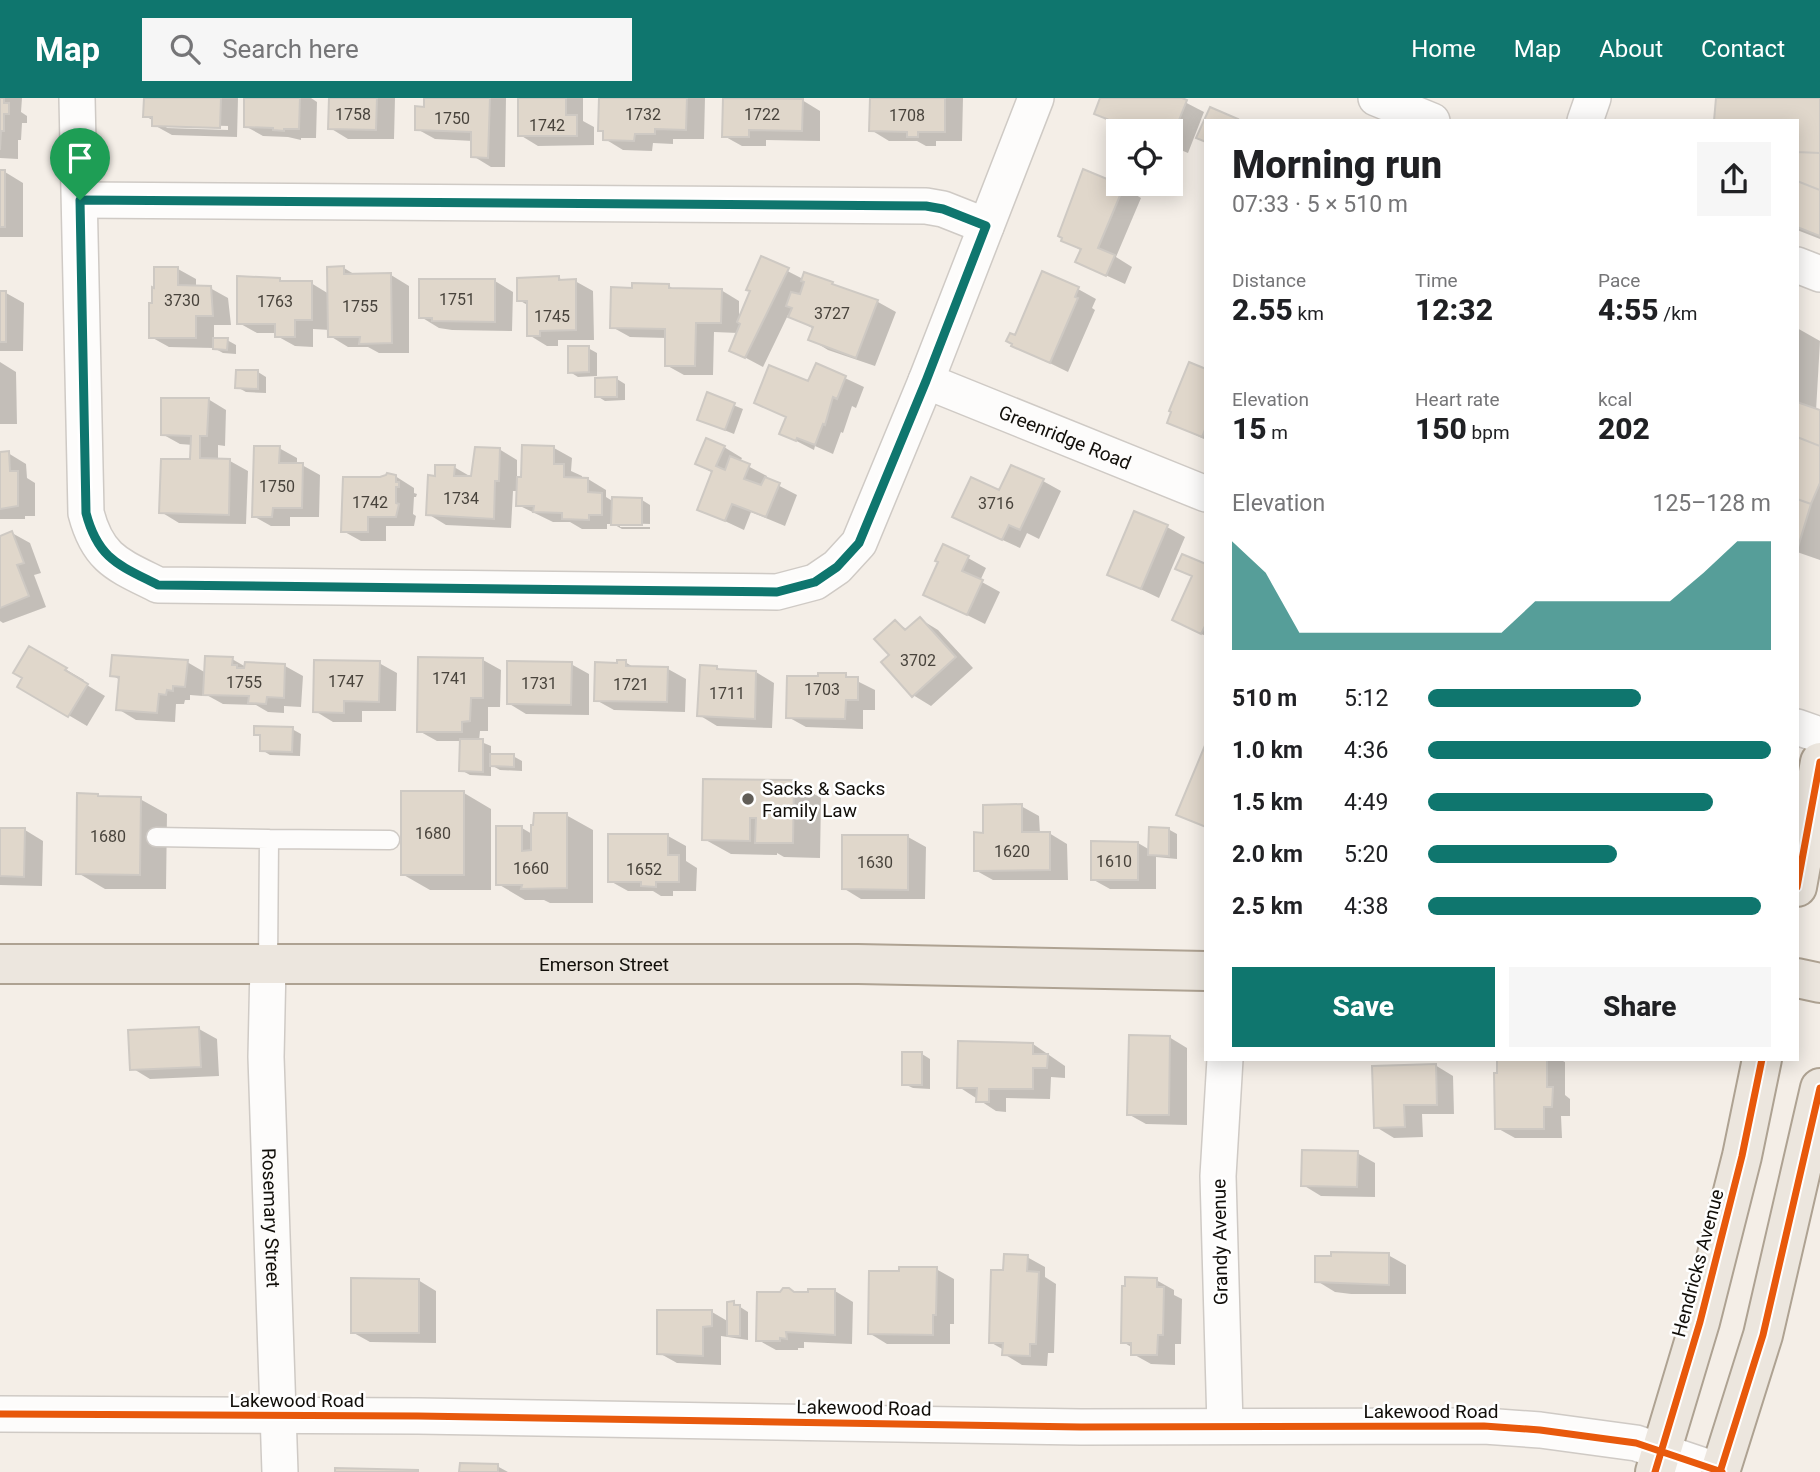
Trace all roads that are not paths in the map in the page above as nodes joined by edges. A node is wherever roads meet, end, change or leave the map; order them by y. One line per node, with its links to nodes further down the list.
1 (77, 98): 7 (street)
2 (1036, 98): 8 (street)
3 (1376, 98): 5 (street)
4 (1593, 98): 6 (street)
5 (1427, 119)
6 (1586, 119)
7 (80, 200): 8 (street); 11 (street)
8 (986, 226): 11 (street)
9 (1799, 266): 10 (street)
10 (1820, 274)
11 (926, 381): 12 (street, Greenridge Road)
12 (1204, 493)
13 (1799, 728): 14 (street)
14 (1820, 736)
15 (1820, 762): 19 (main road)
16 (156, 837): 17 (lane)
17 (269, 839): 18 (lane); 21 (lane)
18 (390, 841)
19 (1799, 876)
20 (0, 964): 21 (main road, Emerson Street)
21 (268, 964): 22 (main road, Emerson Street); 29 (street, Rosemary Street)
22 (1204, 971)
23 (1799, 978): 24 (main road)
24 (1820, 983)
25 (1225, 1061): 30 (street, Grandy Avenue)
26 (1762, 1061): 31 (main road, Hendricks Avenue)
27 (1820, 1088): 33 (main road)
28 (0, 1414): 29 (street, Lakewood Road)
29 (279, 1415): 30 (street, Lakewood Road); 32 (street, Rosemary Street)
30 (1225, 1425): 31 (street, Lakewood Road)
31 (1658, 1461): 33 (street, Lakewood Road)
32 (280, 1472)
33 (1721, 1472)

